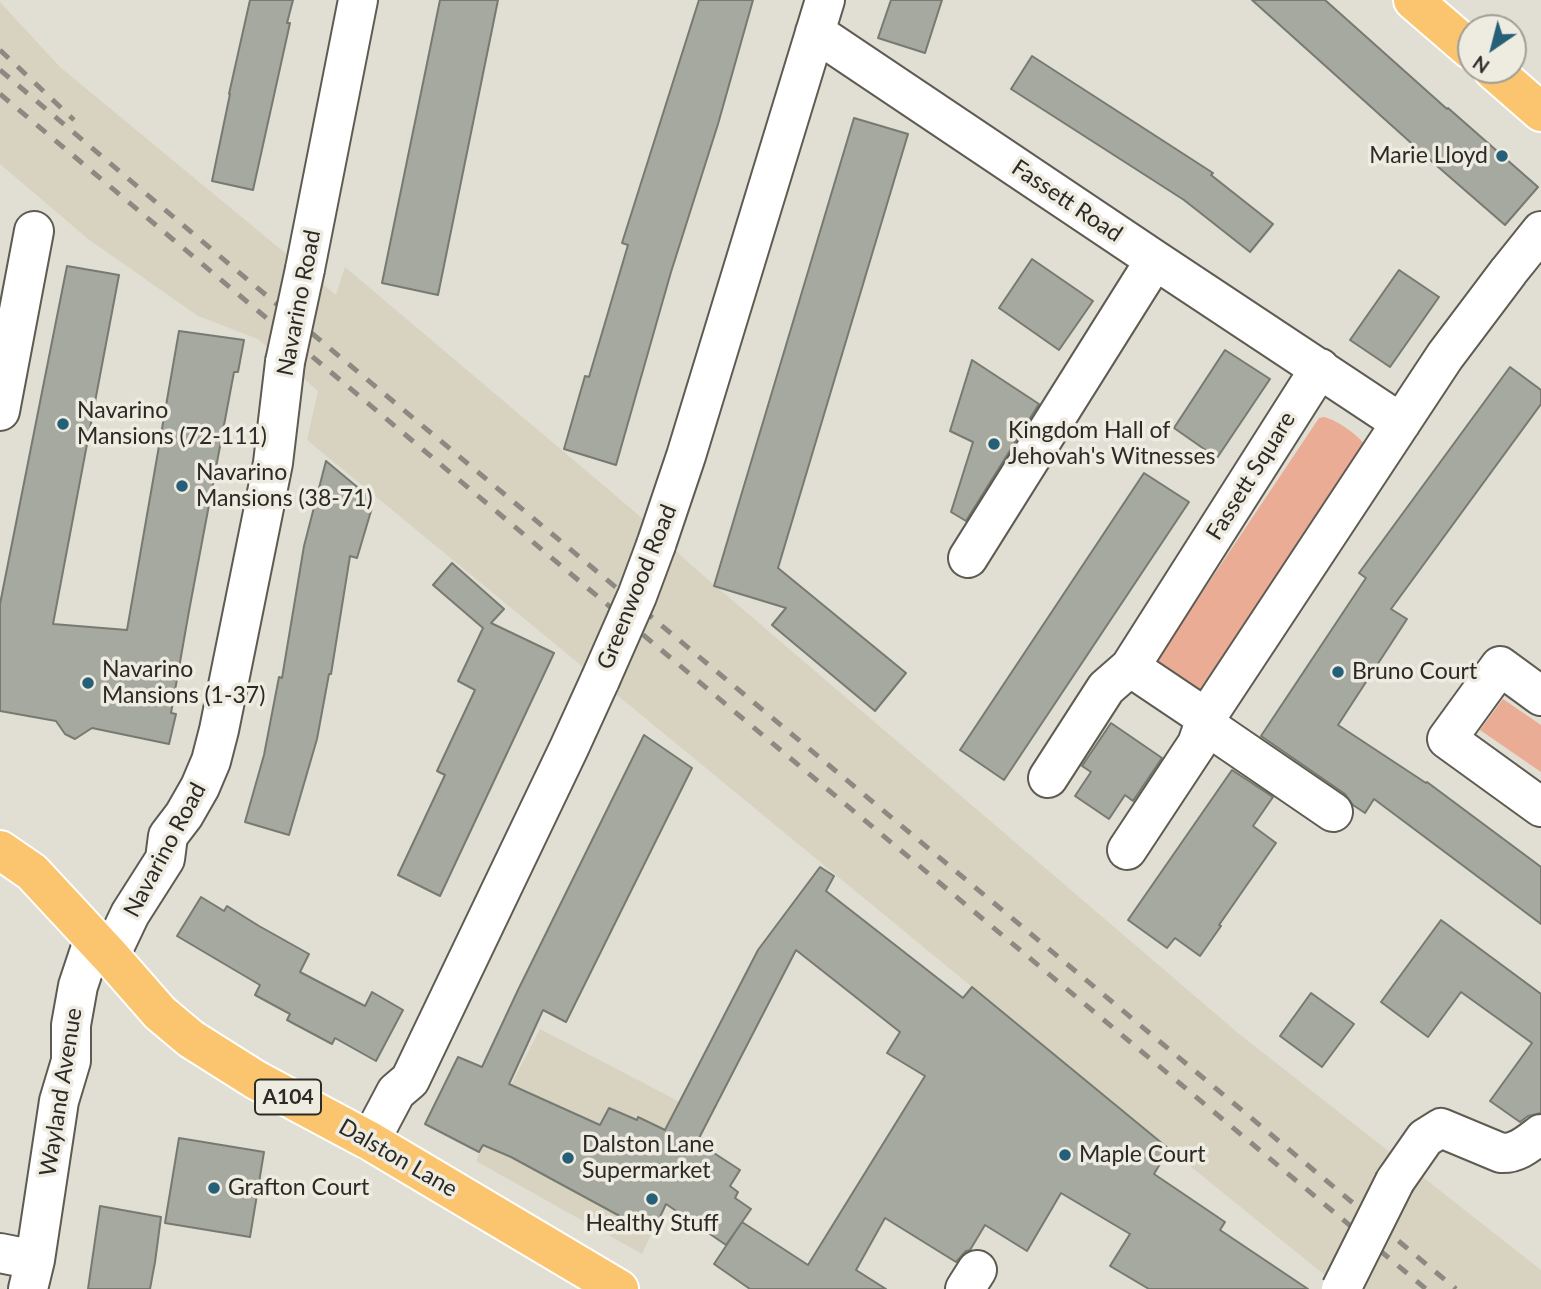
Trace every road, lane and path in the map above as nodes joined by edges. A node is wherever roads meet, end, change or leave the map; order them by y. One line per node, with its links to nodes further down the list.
1 (358, 0): 22 (street, Navarino Road, bridge)
2 (1413, 0): 4 (main road)
3 (820, 16): 9 (street, Fassett Road); 24 (street, Greenwood Road, bridge)
4 (1457, 38)
5 (1509, 84): 6 (main road)
6 (1541, 112)
7 (34, 230): 11 (street)
8 (1541, 231): 12 (street)
9 (1155, 260): 10 (street, Fassett Road); 13 (street)
10 (1320, 368): 12 (street); 14 (street, Fassett Square)
11 (0, 411)
12 (1401, 423): 16 (street)
13 (968, 558)
14 (1130, 667): 16 (street); 17 (street, Fassett Square)
15 (1541, 696): 18 (street)
16 (1206, 718): 19 (street); 21 (street)
17 (1048, 778)
18 (1541, 807)
19 (1333, 812)
20 (0, 850): 22 (main road, Dalston Lane / A104)
21 (1127, 850)
22 (102, 947): 24 (main road, Dalston Lane / A104); 25 (street, Wayland Avenue)
23 (1541, 1133): 27 (street, bridge)
24 (370, 1141): 26 (main road, Dalston Lane / A104)
25 (21, 1267)
26 (619, 1289)
27 (1341, 1289)

